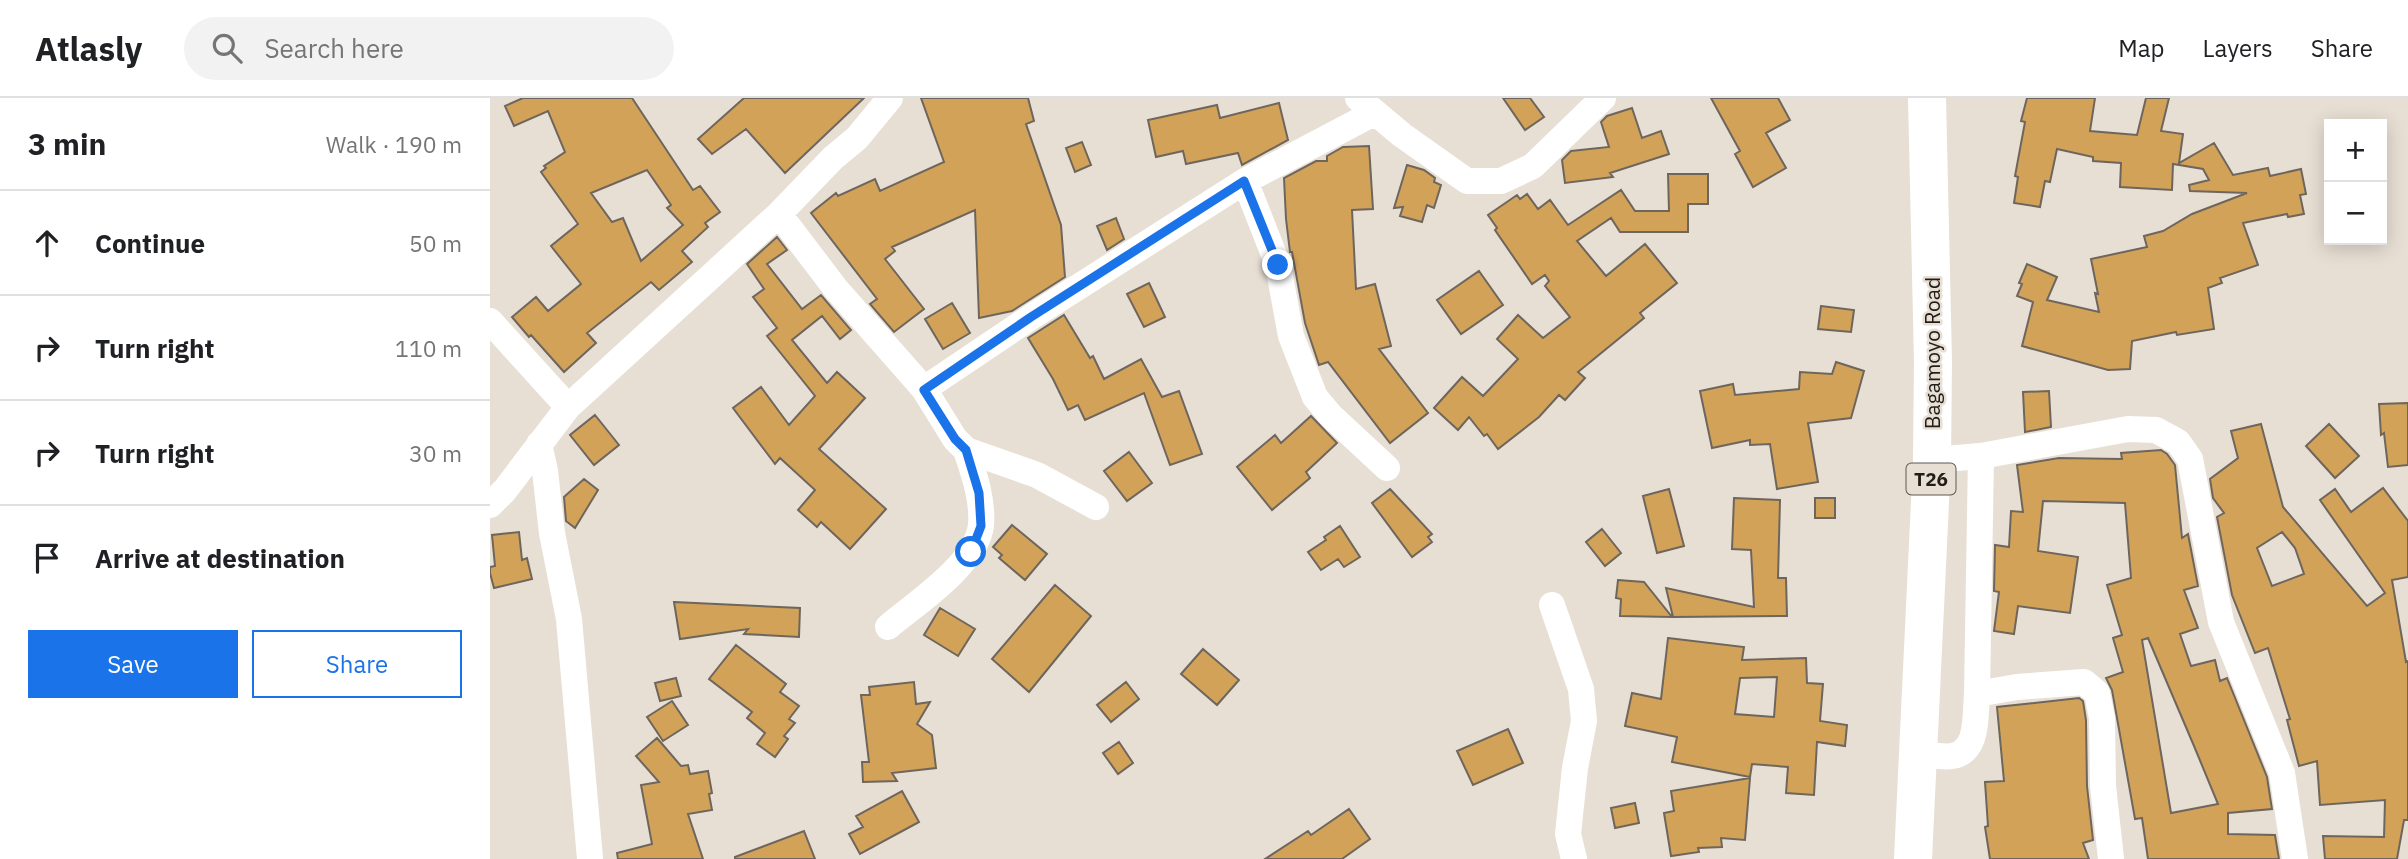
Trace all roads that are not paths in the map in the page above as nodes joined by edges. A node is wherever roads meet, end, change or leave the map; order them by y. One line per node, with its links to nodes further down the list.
1 (1603, 98): 4 (street)
2 (1927, 98): 13 (highway, Bagamoyo Road / T26)
3 (880, 102): 6 (street)
4 (1366, 106): 5 (street)
5 (1244, 181): 8 (street); 14 (street)
6 (779, 214): 8 (street); 9 (street)
7 (490, 321): 9 (street)
8 (924, 390): 11 (street)
9 (568, 407): 10 (street)
10 (539, 444): 15 (street); 21 (street)
11 (966, 450): 16 (street); 18 (street)
12 (1981, 456): 13 (street); 19 (street); 25 (street)
13 (1932, 460): 20 (highway, Bagamoyo Road / T26)
14 (1387, 468)
15 (490, 505)
16 (1096, 507)
17 (1552, 605): 22 (street)
18 (888, 627)
19 (1977, 694): 20 (street); 24 (street)
20 (1918, 753): 23 (highway, Bagamoyo Road / T26)
21 (590, 859)
22 (1574, 859)
23 (1913, 859)
24 (2111, 859)
25 (2295, 859)

